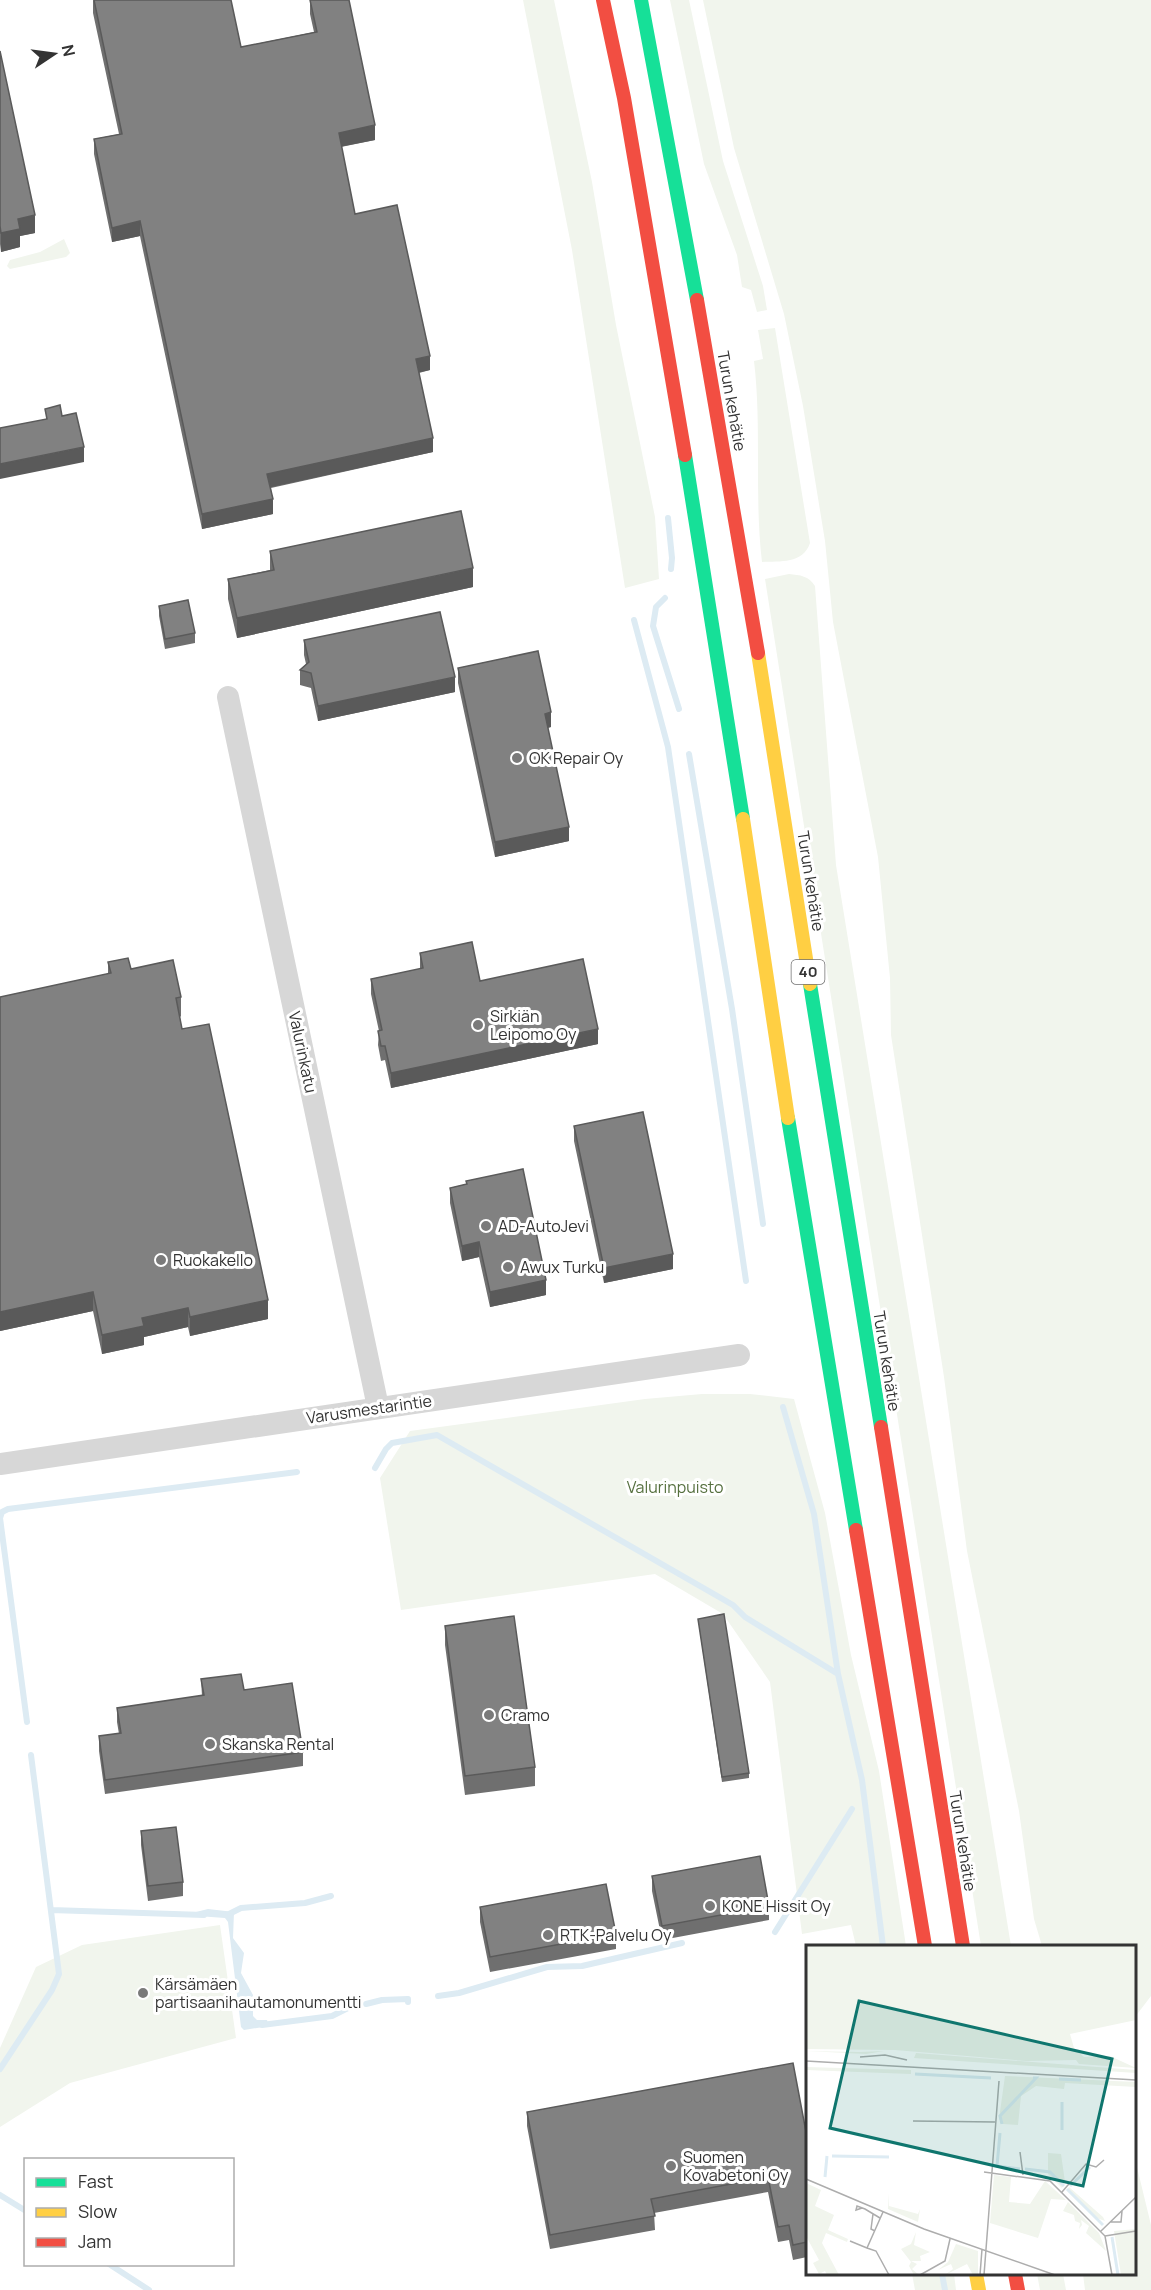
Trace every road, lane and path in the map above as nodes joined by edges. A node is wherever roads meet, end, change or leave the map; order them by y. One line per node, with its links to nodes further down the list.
1 (603, 0): 7 (highway, 40)
2 (641, 0): 8 (highway, Turun kehätie / 40)
3 (228, 697): 5 (street, Valurinkatu)
4 (739, 1355): 5 (street, Varusmestarintie)
5 (378, 1407): 6 (street, Varusmestarintie)
6 (0, 1464)
7 (925, 1945)
8 (963, 1945)
9 (976, 2275): 11 (highway)
10 (1015, 2275): 12 (highway)
11 (979, 2290)
12 (1018, 2290)

